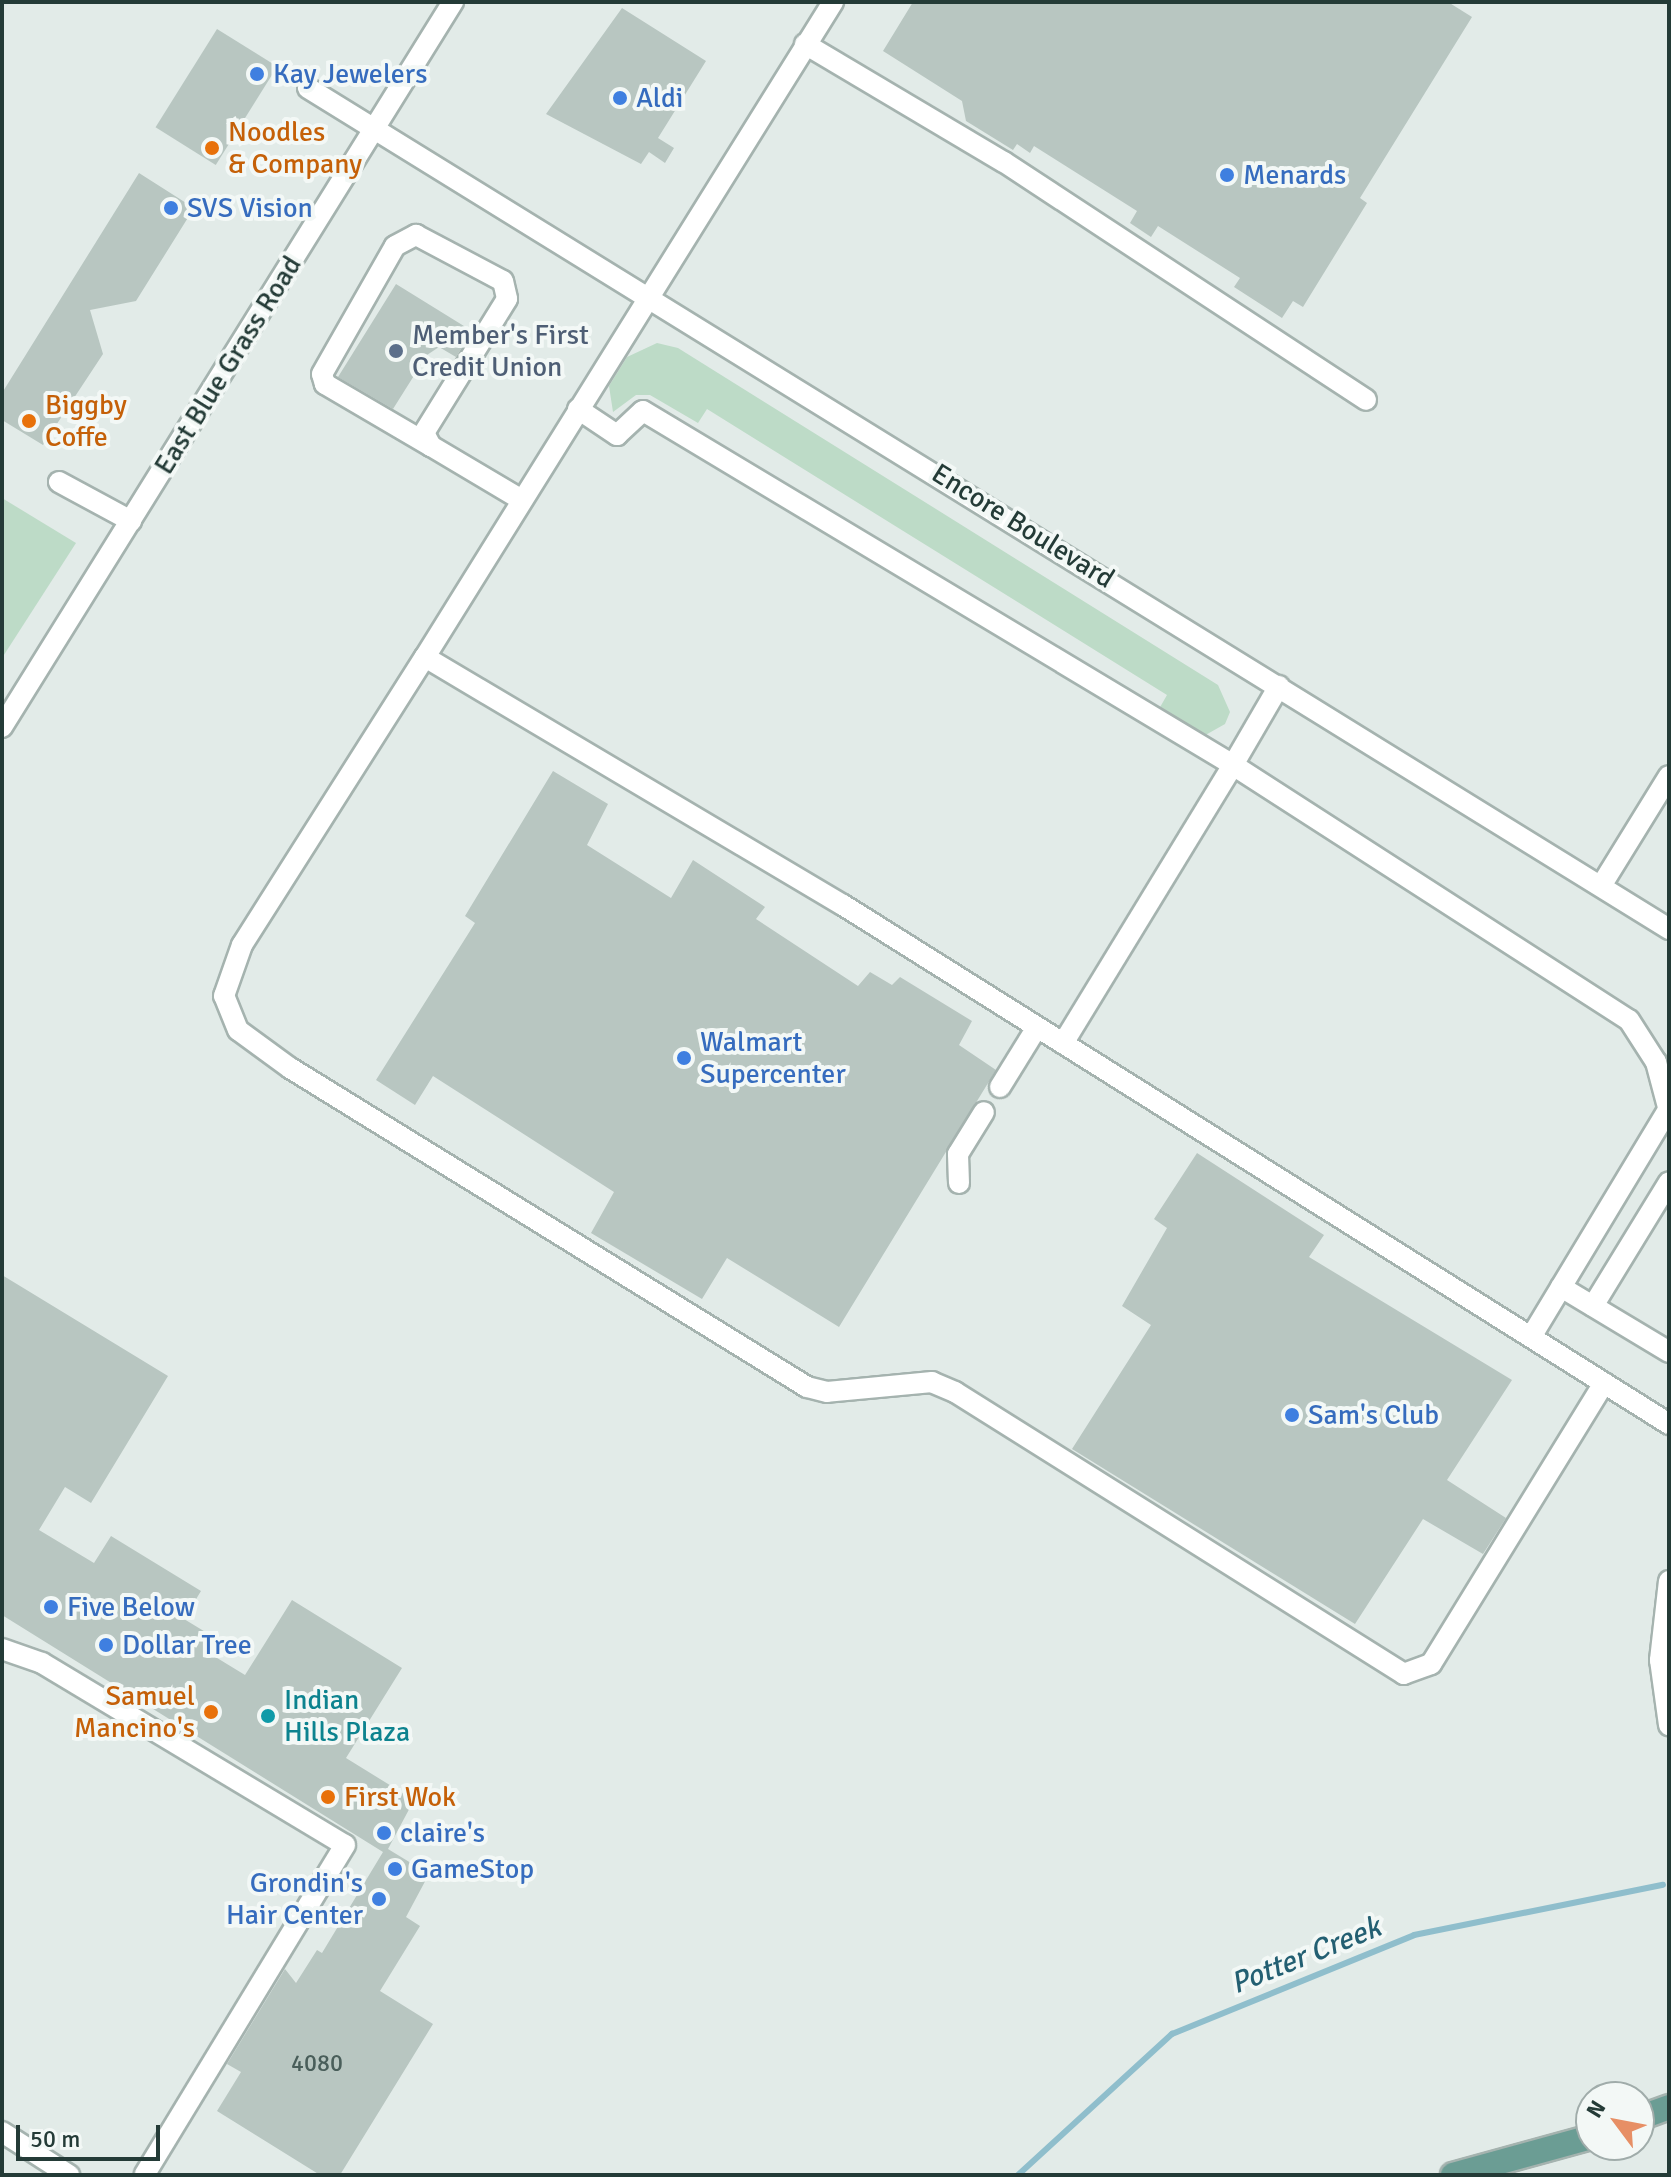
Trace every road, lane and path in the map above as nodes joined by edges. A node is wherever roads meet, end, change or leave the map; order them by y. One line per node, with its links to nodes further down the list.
1 (453, 2): 5 (street, East Blue Grass Road)
2 (833, 2): 3 (street)
3 (805, 44): 6 (street); 7 (street)
4 (308, 88): 5 (street, Encore Boulevard)
5 (377, 124): 6 (street, Encore Boulevard); 12 (street, East Blue Grass Road)
6 (647, 293): 8 (street); 14 (street, Encore Boulevard)
7 (1366, 400)
8 (578, 409): 11 (street); 16 (street)
9 (427, 440): 9 (street); 11 (street)
10 (59, 482): 12 (street)
11 (522, 500): 13 (street)
12 (131, 521): 15 (street, East Blue Grass Road)
13 (425, 657): 20 (street); 31 (street)
14 (1279, 686): 16 (street); 18 (street, Encore Boulevard)
15 (2, 727)
16 (1233, 765): 21 (street); 23 (street)
17 (1669, 776): 18 (street)
18 (1601, 886): 19 (street, Encore Boulevard)
19 (1669, 929)
20 (1037, 1027): 21 (street); 22 (street)
21 (1063, 1043): 29 (street)
22 (1000, 1087)
23 (1668, 1108): 27 (street)
24 (984, 1112): 26 (street)
25 (1669, 1182): 28 (street)
26 (959, 1183)
27 (1561, 1287): 28 (street); 29 (street)
28 (1593, 1306): 30 (street)
29 (1531, 1337): 31 (street)
30 (1669, 1352)
31 (1604, 1383): 32 (street)
32 (1669, 1424)
33 (1669, 1581): 35 (street)
34 (2, 1649): 39 (street)
35 (1669, 1725)
36 (2, 2132): 38 (street)
37 (1575, 2141): 40 (main road)
38 (69, 2175)
39 (144, 2175)
40 (1453, 2175)

